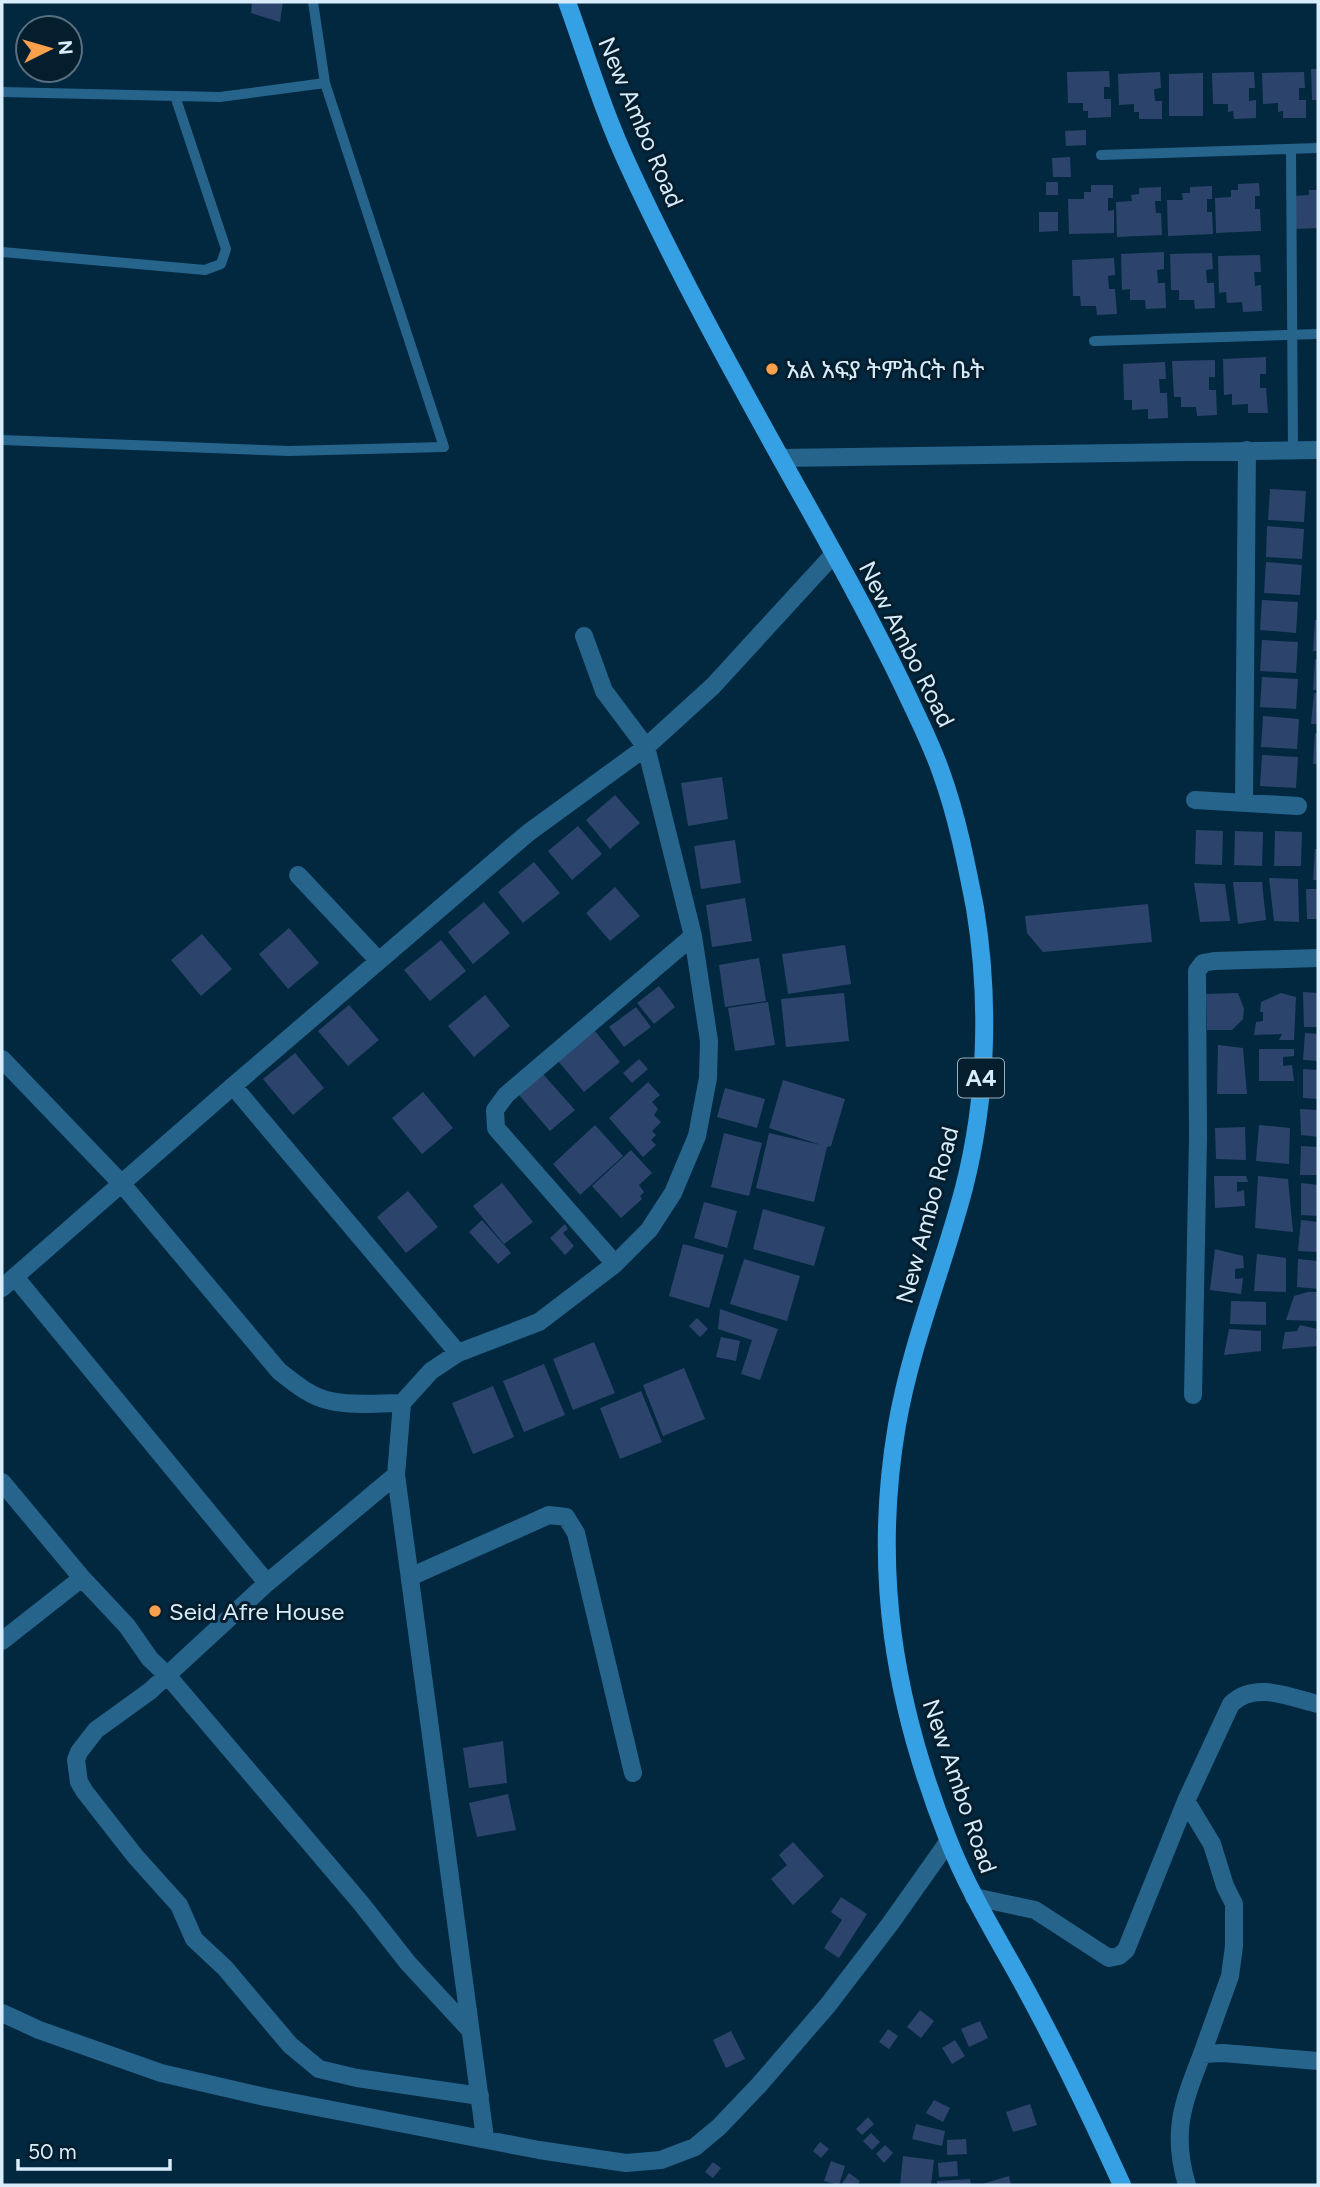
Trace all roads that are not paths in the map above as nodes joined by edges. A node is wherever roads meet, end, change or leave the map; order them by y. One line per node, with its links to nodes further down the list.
1 (313, 2): 3 (lane)
2 (567, 2): 17 (main road, New Ambo Road / A4)
3 (325, 83): 5 (lane); 13 (lane)
4 (2, 92): 5 (lane)
5 (175, 96): 9 (lane)
6 (1318, 148): 7 (lane)
7 (1291, 149): 8 (lane); 11 (lane)
8 (1101, 155)
9 (2, 252)
10 (1318, 334): 11 (lane)
11 (1292, 335): 12 (lane); 15 (lane)
12 (1094, 341)
13 (2, 440)
14 (1247, 450): 15 (street); 17 (street); 22 (street)
15 (1293, 450): 16 (street)
16 (1318, 450)
17 (781, 458): 18 (main road, New Ambo Road / A4)
18 (834, 554): 20 (street); 46 (main road, New Ambo Road / A4)
19 (584, 636): 20 (street)
20 (646, 747): 25 (street); 27 (street)
21 (1195, 800): 22 (street)
22 (1244, 802): 23 (street)
23 (1298, 806)
24 (298, 875): 27 (street)
25 (694, 936): 31 (street); 31 (street)
26 (1318, 958): 34 (street)
27 (379, 961): 29 (street)
28 (2, 1059): 30 (street)
29 (233, 1086): 30 (street); 33 (street)
30 (122, 1184): 32 (street); 35 (street)
31 (615, 1264): 33 (street)
32 (8, 1282): 40 (street)
33 (458, 1353): 35 (street)
34 (1193, 1395)
35 (402, 1403): 36 (street)
36 (396, 1475): 38 (street); 40 (street)
37 (2, 1482): 39 (street)
38 (410, 1577): 44 (street); 49 (street)
39 (82, 1578): 41 (street); 42 (street)
40 (267, 1583): 42 (street)
41 (2, 1641)
42 (167, 1675): 49 (street); 52 (street)
43 (1318, 1704): 45 (street)
44 (633, 1773)
45 (1186, 1801): 47 (street); 50 (street)
46 (948, 1842): 47 (main road, New Ambo Road / A4); 53 (street)
47 (974, 1897): 54 (main road, New Ambo Road / A4)
48 (2, 2013): 53 (street)
49 (470, 2029): 52 (street)
50 (1202, 2054): 51 (street); 55 (street)
51 (1318, 2061)
52 (480, 2096): 53 (street)
53 (485, 2138)
54 (1122, 2185)
55 (1186, 2185)

